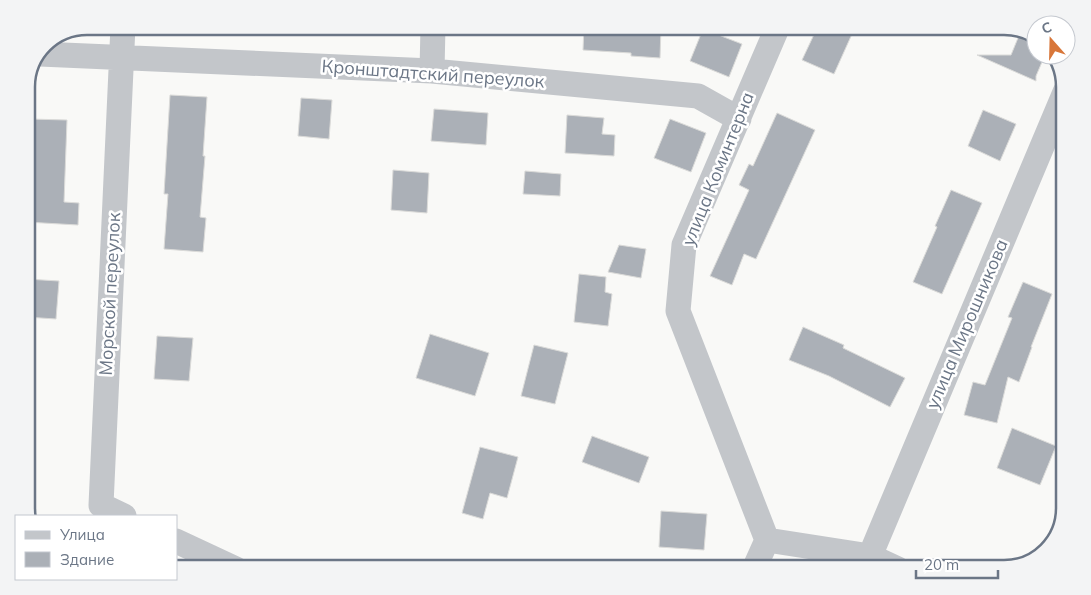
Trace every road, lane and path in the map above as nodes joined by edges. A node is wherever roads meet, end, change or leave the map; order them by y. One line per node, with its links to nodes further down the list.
1 (123, 35): 5 (street, Морской переулок)
2 (434, 35): 6 (street)
3 (774, 35): 8 (street, улица Коминтерна)
4 (48, 54): 5 (street)
5 (122, 57): 6 (street, Кронштадтский переулок); 9 (street, Морской переулок)
6 (432, 71): 8 (street, Кронштадтский переулок)
7 (1056, 111): 12 (street, улица Мирошникова)
8 (739, 119): 10 (street, улица Коминтерна)
9 (122, 515)
10 (767, 540): 12 (street); 14 (street)
11 (178, 542): 13 (street)
12 (870, 556): 15 (street)
13 (217, 560)
14 (758, 560)
15 (879, 560)

